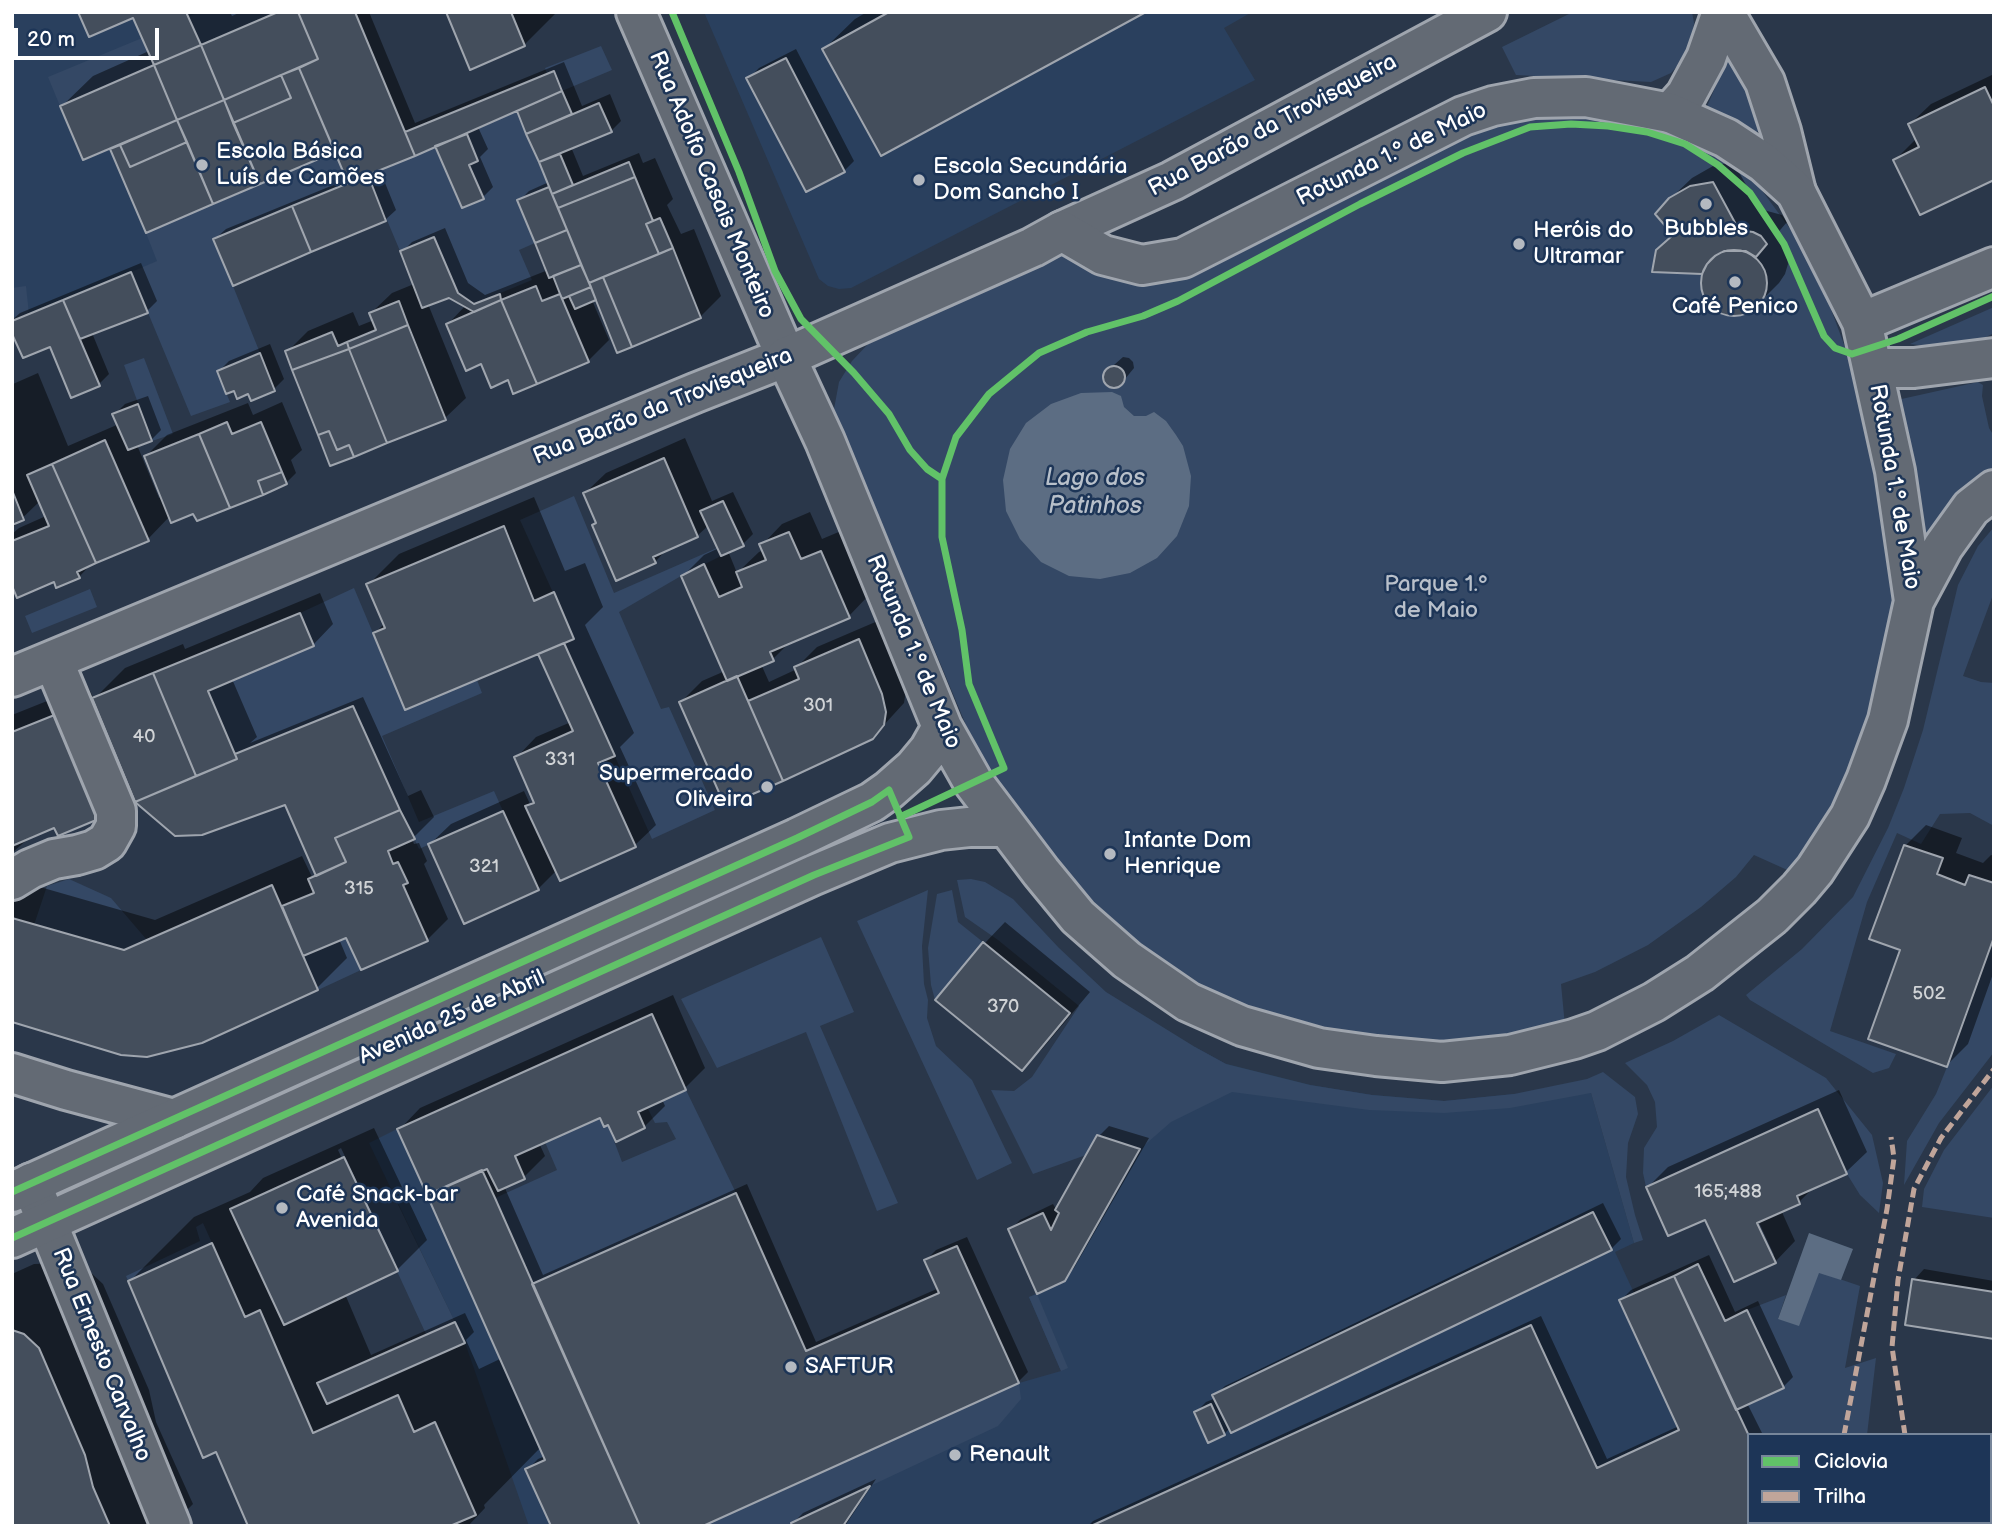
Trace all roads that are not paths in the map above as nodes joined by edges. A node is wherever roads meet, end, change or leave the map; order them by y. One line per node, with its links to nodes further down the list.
1 (636, 12): 9 (main road, Rua Adolfo Casais Monteiro)
2 (1487, 12): 6 (main road, Rua Barão da Trovisqueira)
3 (1723, 12): 4 (main road); 5 (main road)
4 (1670, 113): 5 (main road, Rotunda 1.º de Maio); 6 (main road, Rotunda 1.º de Maio)
5 (1796, 192): 8 (main road, Rotunda 1.º de Maio)
6 (1062, 231): 9 (main road, Rua Barão da Trovisqueira)
7 (1994, 267): 8 (main road)
8 (1862, 322): 11 (main road, Rotunda 1.º de Maio)
9 (786, 357): 14 (main road, Rua Barão da Trovisqueira); 16 (main road, Rotunda 1.º de Maio)
10 (1994, 358): 11 (main road)
11 (1873, 368): 13 (main road, Rotunda 1.º de Maio)
12 (1994, 489): 13 (main road)
13 (1914, 601): 17 (main road, Rotunda 1.º de Maio)
14 (53, 660): 15 (main road, Rua Barão da Trovisqueira); 20 (main road)
15 (12, 677)
16 (942, 727): 17 (main road, Rotunda 1.º de Maio); 18 (main road, Avenida 25 de Abril)
17 (1007, 827): 19 (main road, Avenida 25 de Abril)
18 (797, 838): 19 (main road); 21 (main road, Avenida 25 de Abril)
19 (814, 875): 22 (main road, Avenida 25 de Abril)
20 (12, 880)
21 (626, 914): 22 (main road); 24 (main road, Avenida 25 de Abril)
22 (643, 953): 26 (main road, Avenida 25 de Abril)
23 (12, 1073): 24 (main road)
24 (174, 1119): 25 (main road, Avenida 25 de Abril)
25 (22, 1187): 26 (main road, Rua Ernesto Carvalho)
26 (47, 1222): 27 (main road, Avenida 25 de Abril); 28 (main road, Rua Ernesto Carvalho)
27 (12, 1238)
28 (171, 1526)

